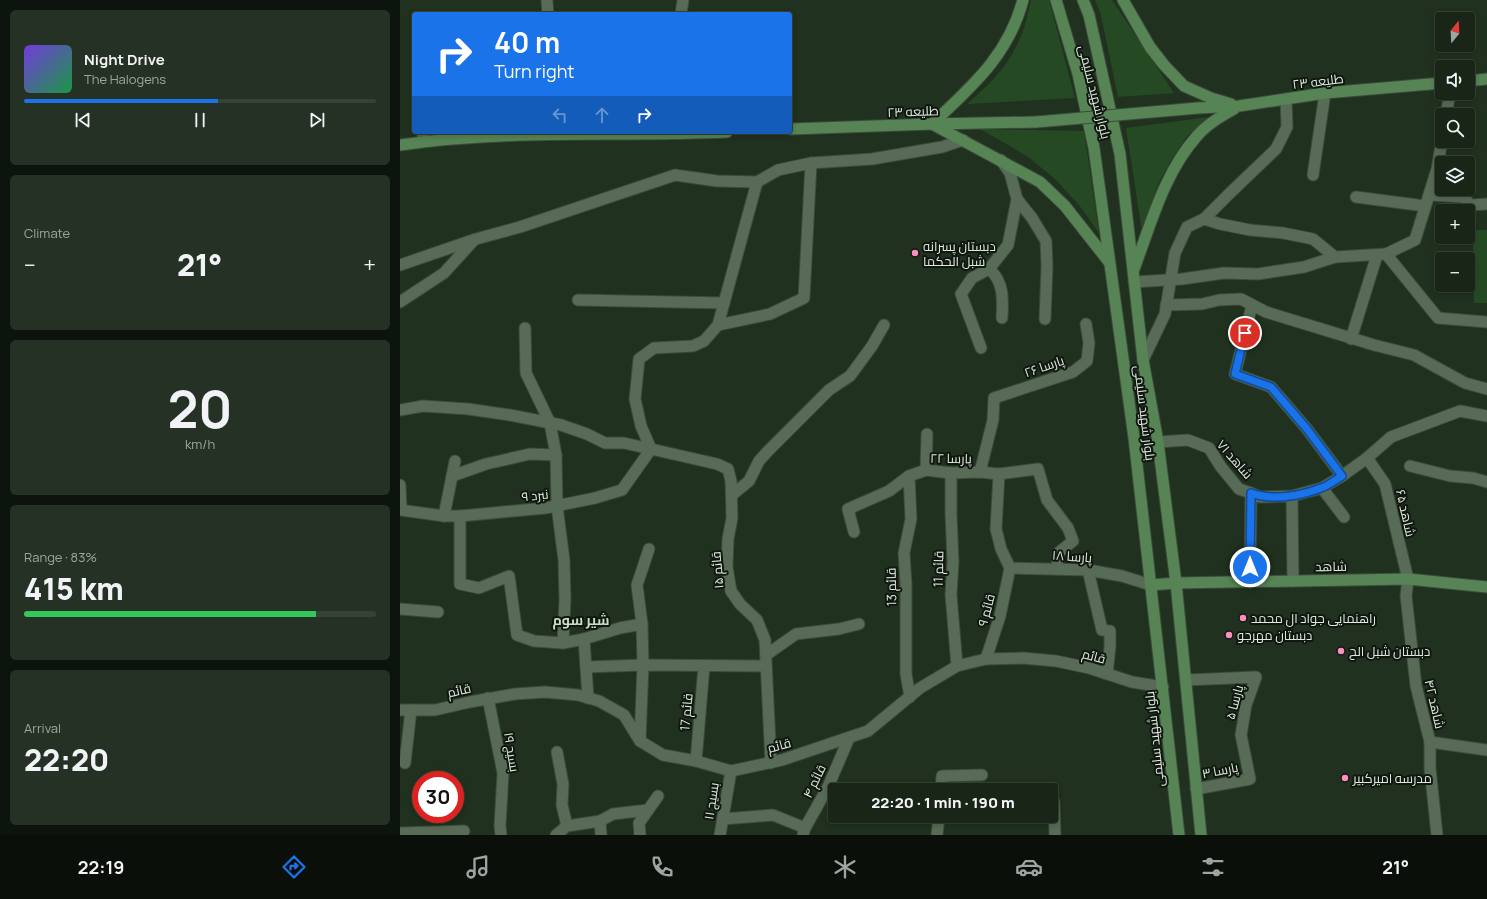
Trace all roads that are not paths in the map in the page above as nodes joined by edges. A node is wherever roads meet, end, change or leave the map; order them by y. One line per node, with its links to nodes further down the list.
1 (683, 0): 8 (street)
2 (1023, 0): 15 (main road)
3 (1056, 0): 37 (main road, بلوار شهید سلیمی)
4 (1083, 0): 40 (main road, بلوار شهید سلیمی)
5 (1122, 0): 14 (main road)
6 (547, 2): 7 (street)
7 (548, 12)
8 (681, 12)
9 (1487, 79): 10 (main road)
10 (1475, 80)
11 (1435, 84): 12 (main road, طلیعه ۲۳)
12 (1326, 93): 13 (main road, طلیعه ۲۳); 26 (street)
13 (1286, 99): 14 (main road, طلیعه ۲۳); 33 (street)
14 (1239, 106): 15 (main road, طلیعه ۲۳, bridge); 40 (main road)
15 (932, 124): 16 (main road, طلیعه ۲۳); 21 (main road)
16 (792, 129)
17 (506, 134): 18 (main road); 20 (main road)
18 (566, 134): 19 (main road)
19 (691, 134)
20 (423, 137): 22 (main road)
21 (963, 140): 24 (main road); 25 (street)
22 (400, 145)
23 (1441, 148): 28 (street)
24 (1001, 160): 30 (street); 37 (main road)
25 (811, 163): 27 (street); 51 (street)
26 (1313, 175)
27 (757, 182): 34 (street); 44 (street)
28 (1429, 194): 31 (street); 32 (street)
29 (1356, 197): 32 (street)
30 (1017, 199): 39 (street); 48 (street)
31 (1487, 204)
32 (1425, 206): 35 (street)
33 (1204, 219): 36 (street); 41 (street)
34 (476, 239): 38 (street); 43 (street)
35 (1381, 255): 36 (street); 49 (street); 54 (street)
36 (1335, 257): 41 (street)
37 (1110, 263): 95 (main road, بلوار شهید سلیمی)
38 (400, 264)
39 (989, 268): 47 (street); 55 (street)
40 (1134, 277): 41 (street); 56 (main road, بلوار شهید سلیمی)
41 (1171, 280): 45 (street)
42 (578, 300): 44 (street)
43 (400, 302)
44 (724, 303): 51 (street)
45 (1166, 305): 46 (street); 56 (street)
46 (1252, 305): 54 (street); 74 (street)
47 (1002, 318)
48 (1045, 319)
49 (1487, 322)
50 (1086, 324): 69 (street, پارسا ۲۶)
51 (718, 325): 63 (street)
52 (884, 325): 79 (street)
53 (525, 328): 60 (street)
54 (1352, 339): 57 (street)
55 (981, 348)
56 (1143, 360): 62 (main road, بلوار شهید سلیمی)
57 (1487, 389)
58 (400, 410): 60 (street)
59 (1487, 416): 65 (street)
60 (550, 423): 63 (street); 64 (street)
61 (928, 434): 68 (street)
62 (1158, 442): 78 (street, شاهد ۷۱); 94 (main road, بلوار شهید سلیمی)
63 (651, 449): 79 (street, قائم ۱۵); 81 (street, نبرد ۹)
64 (556, 455): 72 (street); 81 (street)
65 (1368, 458): 74 (street); 91 (street, شاهد ۶۵)
66 (455, 462): 72 (street)
67 (1410, 466): 75 (street)
68 (926, 470): 70 (street, پارسا ۲۲); 73 (street, پارسا ۲۲)
69 (980, 472): 70 (street, پارسا ۲۲); 71 (street, پارسا ۲۲)
70 (951, 473): 108 (street, قائم 11)
71 (999, 474): 88 (street); 89 (street, پارسا ۲۲)
72 (452, 476): 83 (street)
73 (909, 476): 86 (street, پارسا ۲۲); 113 (street, قائم 13)
74 (1342, 476): 77 (street)
75 (1487, 482)
76 (400, 485): 82 (street)
77 (1322, 488): 80 (street); 85 (street)
78 (1251, 493): 80 (street); 93 (street, شاهد ۷۱)
79 (732, 495): 103 (street, قائم ۱۵)
80 (1292, 496): 92 (street)
81 (557, 506): 84 (street, نبرد ۹); 102 (street)
82 (401, 509): 83 (street, نبرد ۹)
83 (444, 516): 84 (street, نبرد ۹)
84 (460, 516): 102 (street)
85 (1344, 517)
86 (854, 532)
87 (649, 549): 99 (street)
88 (1010, 568): 89 (street, پارسا ۱۸); 104 (street, قائم ۹)
89 (1057, 569): 90 (street, پارسا ۱۸)
90 (1088, 570): 95 (street, پارسا ۱۸); 110 (street)
91 (1408, 579): 92 (main road, شاهد); 96 (main road, شاهد); 119 (street, شاهد ۴۲)
92 (1293, 581): 93 (main road, شاهد)
93 (1250, 582): 94 (main road, شاهد)
94 (1176, 583): 95 (main road, شاهد); 111 (main road, بلوار شهید سلیمی)
95 (1151, 586): 112 (main road, بلوار شهید سلیمی)
96 (1487, 587)
97 (400, 609): 98 (street)
98 (438, 612)
99 (642, 624): 101 (street); 105 (street)
100 (859, 624): 103 (street)
101 (584, 639): 102 (street); 109 (street)
102 (563, 644)
103 (766, 655): 107 (street, قائم ۱۵)
104 (986, 659): 108 (street, قائم); 110 (street, قائم)
105 (643, 665): 106 (street); 109 (street); 118 (street)
106 (704, 666): 107 (street); 122 (street, قائم 17)
107 (766, 666): 123 (street, قائم ۱۵)
108 (958, 666): 113 (street, قائم)
109 (586, 667): 115 (street)
110 (1106, 674): 112 (street, قائم)
111 (1186, 680): 127 (street, پارسا ۵); 129 (main road, بلوار شهید سلیمی)
112 (1163, 687): 147 (main road, بلوار شهید سلیمی)
113 (910, 697): 117 (street, قائم)
114 (488, 698): 115 (street, قائم); 116 (street, قائم); 140 (street, بسیج ۱۹)
115 (588, 698): 118 (street, قائم)
116 (405, 710): 124 (street)
117 (849, 738): 123 (street, قائم); 138 (street, قائم ۴)
118 (640, 741): 122 (street, قائم)
119 (1430, 742): 120 (street); 149 (street, شاهد ۴۲)
120 (1487, 750)
121 (557, 752): 136 (street)
122 (696, 761): 125 (street, قائم)
123 (771, 762): 125 (street, قائم)
124 (405, 763)
125 (731, 771): 132 (street, بسیج ۱۱)
126 (982, 775): 128 (street)
127 (1250, 779): 129 (street, پارسا ۳)
128 (942, 783)
129 (1196, 789): 148 (main road, بلوار شهید سلیمی)
130 (658, 796): 131 (street)
131 (648, 810): 133 (street); 143 (street)
132 (722, 819): 138 (street); 144 (street, بسیج ۱۱)
133 (600, 821): 136 (street); 142 (street)
134 (938, 823): 145 (street)
135 (1055, 823): 146 (street)
136 (567, 826): 141 (street)
137 (464, 831): 139 (street)
138 (804, 831)
139 (400, 833)
140 (502, 835)
141 (556, 835)
142 (601, 835)
143 (640, 835)
144 (720, 835)
145 (937, 835)
146 (1055, 835)
147 (1179, 835)
148 (1201, 835)
149 (1437, 835)

